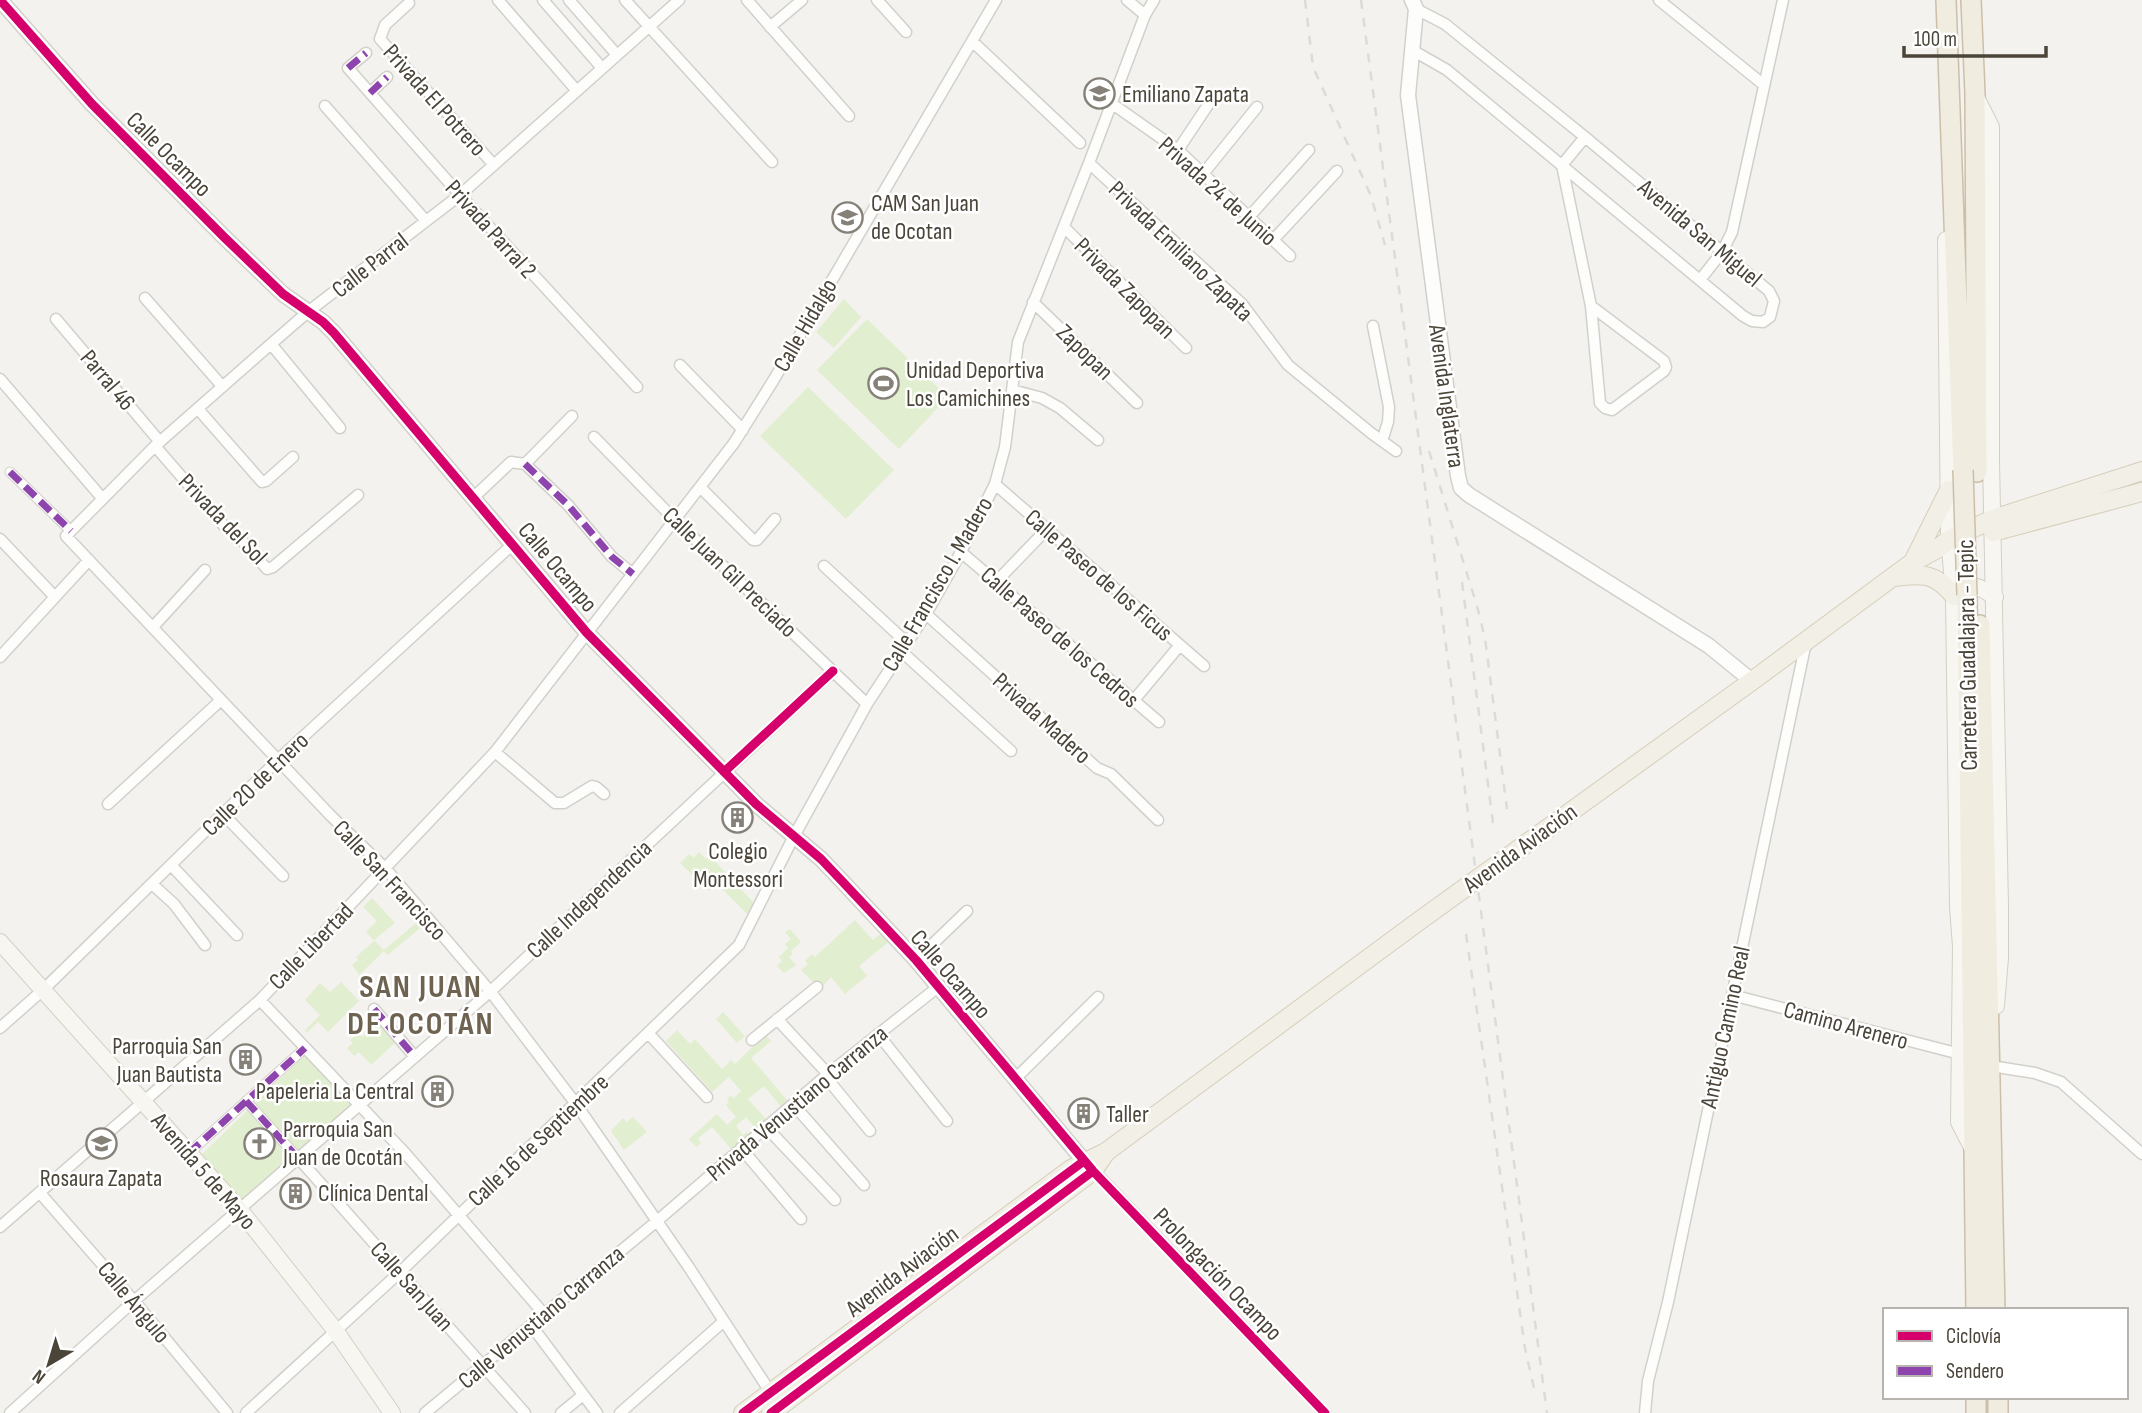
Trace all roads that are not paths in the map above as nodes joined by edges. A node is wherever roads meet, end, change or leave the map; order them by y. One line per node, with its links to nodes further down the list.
1 (498, 0): 30 (street)
2 (543, 0): 27 (street)
3 (569, 0): 26 (street)
4 (625, 0): 20 (street)
5 (679, 0): 20 (street, Calle Parral)
6 (747, 0): 21 (street)
7 (802, 0): 21 (street)
8 (877, 0): 22 (street)
9 (1127, 0): 19 (street)
10 (1154, 0): 19 (street, Calle Francisco I. Madero)
11 (1659, 0): 29 (street)
12 (1783, 0): 29 (street)
13 (1946, 0): 82 (highway, Carretera Guadalajara - Tepic)
14 (1970, 0): 82 (highway, Carretera Guadalajara - Tepic)
15 (994, 1): 23 (street, Calle Hidalgo)
16 (409, 3): 43 (street, Privada El Potrero)
17 (1414, 4): 24 (street, Avenida Inglaterra); 37 (street, Avenida San Miguel)
18 (2, 6): 58 (street, Calle Ocampo)
19 (1145, 15): 32 (street, Calle Francisco I. Madero)
20 (649, 26): 26 (street, Calle Parral); 41 (street)
21 (770, 27): 36 (street)
22 (906, 32)
23 (972, 41): 38 (street); 74 (street, Calle Hidalgo)
24 (1412, 50): 44 (street, Avenida San Miguel); 119 (street, Avenida Inglaterra)
25 (366, 52): 31 (street, Privada Parral 2)
26 (617, 55): 27 (street, Calle Parral)
27 (602, 68): 30 (street, Calle Parral)
28 (387, 77): 31 (street)
29 (1764, 85): 52 (street)
30 (577, 91): 43 (street, Calle Parral)
31 (370, 93): 47 (street, Privada Parral 2)
32 (1111, 103): 39 (street, Privada 24 de Junio); 42 (street, Calle Francisco I. Madero)
33 (1208, 105): 39 (street)
34 (325, 106): 49 (street, Privada Parral 2)
35 (1257, 107): 46 (street)
36 (849, 116)
37 (1585, 137): 44 (street); 52 (street, Avenida San Miguel)
38 (1080, 143)
39 (1178, 150): 46 (street, Privada 24 de Junio)
40 (1309, 150): 48 (street)
41 (772, 162)
42 (1089, 163): 50 (street, Calle Francisco I. Madero); 77 (street, Privada Emiliano Zapata)
43 (494, 165): 47 (street, Calle Parral)
44 (1562, 165): 54 (street, Avenida San Miguel); 57 (street)
45 (1337, 171): 51 (street)
46 (1203, 174): 48 (street, Privada 24 de Junio)
47 (460, 195): 49 (street, Calle Parral); 66 (street, Privada Parral 2)
48 (1249, 217): 51 (street, Privada 24 de Junio)
49 (426, 221): 58 (street, Calle Parral)
50 (1064, 227): 56 (street, Calle Francisco I. Madero); 62 (street, Privada Zapopan)
51 (1273, 240): 53 (street, Privada 24 de Junio)
52 (1723, 253): 54 (street); 54 (street, Avenida San Miguel)
53 (1290, 256)
54 (1700, 280)
55 (145, 298): 65 (street)
56 (1033, 302): 67 (street, Calle Francisco I. Madero); 70 (street, Zapopan)
57 (1591, 306): 57 (street)
58 (309, 312): 61 (street, Calle Parral); 90 (street, Calle Ocampo)
59 (56, 319): 78 (street, Parral 46)
60 (1373, 326): 77 (street)
61 (271, 344): 65 (street, Calle Parral); 73 (street)
62 (1186, 348)
63 (680, 365): 74 (street)
64 (0, 379): 68 (street)
65 (222, 386): 71 (street, Calle Parral)
66 (637, 387)
67 (1012, 390): 76 (street); 85 (street, Calle Francisco I. Madero)
68 (10, 391): 69 (street); 91 (street)
69 (0, 400)
70 (1137, 403)
71 (198, 408): 78 (street, Calle Parral); 80 (street)
72 (572, 415): 81 (street)
73 (340, 428)
74 (743, 430): 86 (street, Calle Hidalgo)
75 (594, 437): 93 (street, Calle Juan Gil Preciado)
76 (1098, 440)
77 (1382, 441): 79 (street, Privada Emiliano Zapata)
78 (158, 444): 89 (street, Privada del Sol); 91 (street, Calle Parral)
79 (1396, 451)
80 (293, 457)
81 (525, 464): 90 (street); 105 (street)
82 (1970, 465): 87 (main road); 94 (main road); 108 (highway, Carretera Guadalajara - Tepic, bridge)
83 (2142, 471): 94 (main road)
84 (10, 472): 96 (street)
85 (995, 484): 95 (street, Calle Paseo de los Ficus); 100 (street, Calle Francisco I. Madero)
86 (700, 487): 92 (street); 93 (street, Calle Hidalgo)
87 (1949, 489): 99 (main road); 102 (main road)
88 (2142, 492): 94 (main road)
89 (358, 495)
90 (474, 497): 98 (street, Calle Ocampo)
91 (102, 498): 96 (street, Calle Parral)
92 (775, 519)
93 (675, 520): 105 (street, Calle Hidalgo); 118 (street, Calle Juan Gil Preciado)
94 (1993, 526): 99 (main road, Avenida Aviación); 108 (main road)
95 (1047, 529): 107 (street); 114 (street, Calle Paseo de los Ficus)
96 (69, 533): 101 (street, Calle San Francisco)
97 (0, 539): 109 (street)
98 (513, 544): 112 (street, Calle Ocampo); 126 (street, Calle 20 de Enero)
99 (1946, 546): 102 (main road, Avenida Aviación); 108 (main road)
100 (961, 552): 107 (street, Calle Paseo de los Cedros); 110 (street, Calle Francisco I. Madero)
101 (89, 560): 109 (street); 111 (street, Calle San Francisco)
102 (1913, 562): 106 (main road, Avenida Aviación)
103 (824, 566): 115 (street)
104 (205, 570): 111 (street)
105 (633, 574): 112 (street, Calle Hidalgo)
106 (1894, 577): 108 (main road); 113 (main road, Avenida Aviación)
107 (996, 582): 121 (street, Calle Paseo de los Cedros)
108 (1974, 596): 156 (main road); 158 (highway, Carretera Guadalajara - Tepic); 172 (highway, Carretera Guadalajara - Tepic)
109 (55, 597): 116 (street)
110 (926, 614): 115 (street, Calle Francisco I. Madero); 131 (street, Privada Madero)
111 (153, 627): 120 (street, Calle San Francisco)
112 (587, 633): 125 (street, Calle Libertad); 127 (street, Calle Ocampo)
113 (1806, 641): 119 (main road, Avenida Aviación); 146 (street, Antiguo Camino Real)
114 (1181, 645): 117 (street, Calle Paseo de los Ficus); 121 (street)
115 (904, 647): 122 (street, Calle Francisco I. Madero); 124 (street)
116 (0, 657)
117 (1204, 666)
118 (833, 671): 122 (street, Calle Juan Gil Preciado); 127 (street, Calle Independencia)
119 (1752, 681): 175 (main road, Avenida Aviación)
120 (221, 700): 126 (street, Calle San Francisco); 129 (street)
121 (1134, 700): 123 (street, Calle Paseo de los Cedros)
122 (867, 704): 132 (street, Calle Francisco I. Madero)
123 (1159, 722)
124 (1011, 751)
125 (495, 752): 128 (street); 134 (street, Calle Libertad)
126 (278, 760): 130 (street, Calle 20 de Enero); 134 (street, Calle San Francisco)
127 (724, 772): 132 (street, Calle Ocampo); 145 (street, Calle Independencia)
128 (604, 794)
129 (108, 804)
130 (223, 814): 133 (street, Calle 20 de Enero); 135 (street)
131 (1158, 820)
132 (793, 838): 141 (street, Calle Ocampo); 152 (street, Calle 16 de Septiembre)
133 (171, 865): 136 (street, Calle 20 de Enero); 138 (street)
134 (385, 868): 145 (street, Calle San Francisco); 148 (street, Calle Libertad)
135 (283, 876)
136 (152, 884): 140 (street); 144 (street, Calle 20 de Enero)
137 (967, 911): 141 (street)
138 (237, 935)
139 (0, 942): 144 (main road, Avenida 5 de Mayo)
140 (205, 945)
141 (916, 960): 143 (street, Calle Ocampo)
142 (817, 987): 150 (street)
143 (938, 987): 153 (street, Privada Venustiano Carranza); 160 (street, Calle Ocampo)
144 (44, 989): 151 (street, Calle 20 de Enero); 162 (main road, Avenida 5 de Mayo)
145 (490, 991): 157 (street, Calle Independencia); 164 (street, Calle San Francisco)
146 (1732, 995): 156 (street, Camino Arenero); 207 (street, Antiguo Camino Real)
147 (1098, 997): 160 (street)
148 (260, 1000): 155 (street); 162 (street, Calle Libertad)
149 (374, 1009): 157 (street)
150 (777, 1019): 154 (street); 159 (street)
151 (0, 1028)
152 (649, 1034): 161 (street); 164 (street, Calle 16 de Septiembre)
153 (878, 1034): 159 (street, Privada Venustiano Carranza); 167 (street)
154 (752, 1040)
155 (304, 1048): 163 (street); 166 (street)
156 (1960, 1054): 172 (main road)
157 (415, 1057): 166 (street, Calle Independencia)
158 (1991, 1058): 173 (street); 187 (highway, Carretera Guadalajara - Tepic)
159 (826, 1075): 165 (street, Privada Venustiano Carranza); 169 (street)
160 (1015, 1079): 175 (street, Calle Ocampo)
161 (707, 1097)
162 (143, 1100): 171 (main road, Avenida 5 de Mayo); 177 (street, Calle Libertad)
163 (246, 1101): 171 (street); 174 (street)
164 (576, 1104): 180 (street, Calle 16 de Septiembre); 182 (street, Calle San Francisco)
165 (793, 1104): 168 (street, Privada Venustiano Carranza); 176 (street)
166 (359, 1106): 174 (street, Calle Independencia); 180 (street)
167 (947, 1121)
168 (766, 1127): 170 (street, Privada Venustiano Carranza); 178 (street)
169 (870, 1131)
170 (741, 1148): 181 (street); 182 (street, Privada Venustiano Carranza)
171 (190, 1153): 179 (main road, Avenida 5 de Mayo)
172 (1975, 1153): 186 (highway, Carretera Guadalajara - Tepic)
173 (2142, 1154)
174 (299, 1159): 179 (street, Calle Independencia); 184 (street, Calle San Juan)
175 (1089, 1166): 193 (main road, Avenida Aviación); 205 (main road, Avenida Aviación); 206 (street, Prolongación Ocampo)
176 (864, 1185)
177 (40, 1193): 183 (street, Calle Libertad); 185 (street, Calle Ángulo)
178 (835, 1200)
179 (240, 1210): 185 (street, Calle Independencia); 191 (main road, Avenida 5 de Mayo)
180 (459, 1214): 184 (street, Calle 16 de Septiembre); 188 (street)
181 (801, 1219)
182 (657, 1221): 188 (street, Calle Venustiano Carranza); 189 (street, Calle San Francisco)
183 (1, 1225)
184 (399, 1273): 191 (street, Calle 16 de Septiembre); 192 (street, Calle San Juan)
185 (134, 1301): 195 (street, Calle Independencia); 196 (street, Calle Ángulo)
186 (1976, 1308)
187 (1996, 1308)
188 (544, 1314): 190 (street, Calle Venustiano Carranza)
189 (723, 1321): 193 (street, Calle San Francisco); 203 (street)
190 (531, 1325): 192 (street, Calle Venustiano Carranza); 194 (street)
191 (335, 1329): 197 (street, Calle 16 de Septiembre); 198 (main road, Avenida 5 de Mayo)
192 (483, 1365): 199 (street, Calle Venustiano Carranza); 200 (street, Calle San Juan)
193 (771, 1393): 204 (main road, Avenida Aviación)
194 (583, 1395): 201 (street); 202 (street)
195 (10, 1413)
196 (227, 1413)
197 (246, 1413)
198 (392, 1413)
199 (425, 1413)
200 (525, 1413)
201 (561, 1413)
202 (597, 1413)
203 (620, 1413)
204 (743, 1413)
205 (771, 1413)
206 (1325, 1413)
207 (1645, 1413)

